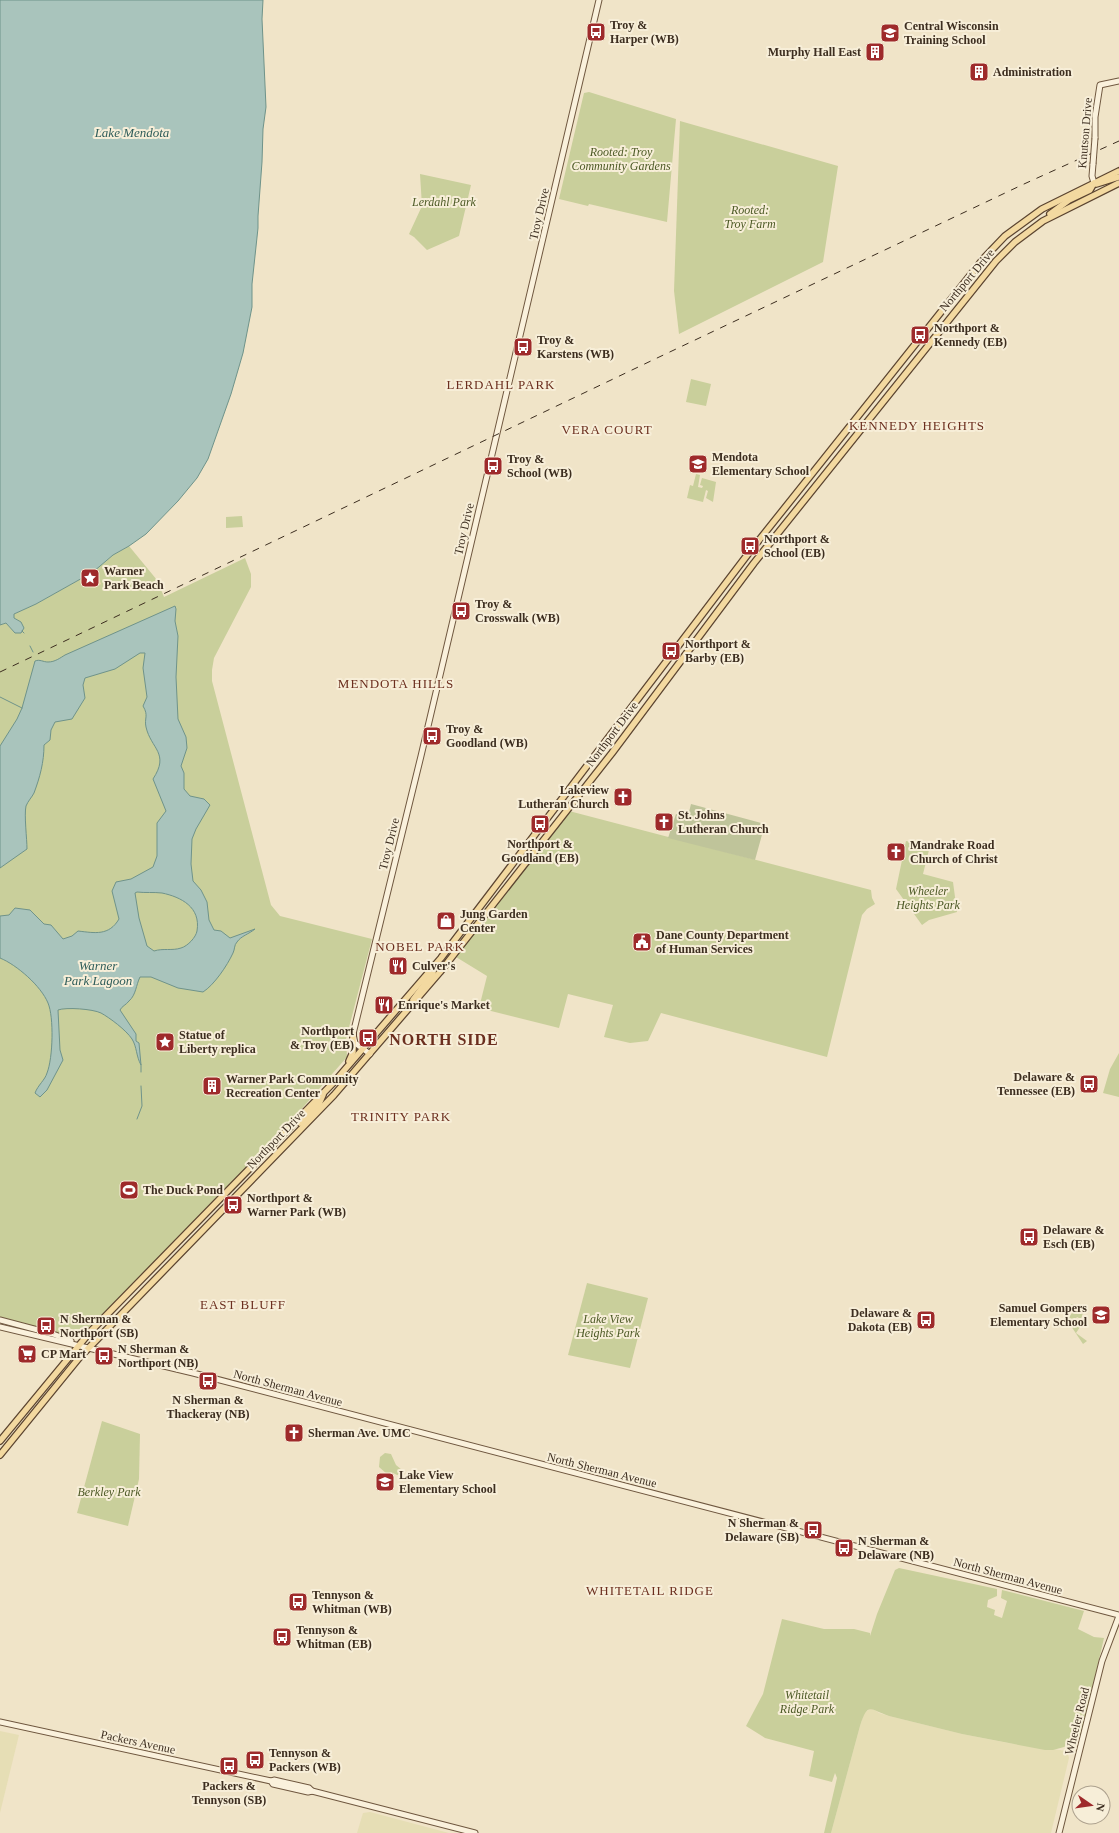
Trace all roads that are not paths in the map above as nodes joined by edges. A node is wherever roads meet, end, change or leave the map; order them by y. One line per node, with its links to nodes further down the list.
1 (599, 0): 10 (street, Troy Drive)
2 (1119, 81): 5 (street, Knutson Drive, bridge)
3 (1119, 171): 5 (main road, Northport Drive)
4 (1119, 177): 5 (main road)
5 (1094, 183): 7 (main road); 8 (main road, Northport Drive)
6 (1119, 184): 7 (main road, Northport Drive)
7 (1043, 221): 9 (main road, Northport Drive)
8 (433, 968): 9 (main road); 11 (main road, Northport Drive)
9 (408, 1009): 12 (main road, Northport Drive)
10 (353, 1034): 11 (street); 13 (main road)
11 (362, 1050): 12 (street); 13 (main road, Northport Drive)
12 (370, 1054): 19 (main road, Northport Drive)
13 (334, 1081): 14 (main road, Northport Drive)
14 (323, 1092): 15 (main road); 18 (main road, Northport Drive)
15 (300, 1123)
16 (0, 1320): 18 (street, North Sherman Avenue)
17 (0, 1327): 18 (street, North Sherman Avenue)
18 (79, 1345): 19 (street, North Sherman Avenue); 20 (main road, Northport Drive)
19 (89, 1348): 22 (main road, Northport Drive); 24 (street, North Sherman Avenue)
20 (7, 1432): 21 (main road, Northport Drive); 22 (main road)
21 (0, 1441)
22 (4, 1450): 23 (main road, Northport Drive)
23 (0, 1455)
24 (1119, 1616): 27 (street, Wheeler Road)
25 (0, 1722): 26 (street, Packers Avenue)
26 (475, 1833)
27 (1059, 1833)

